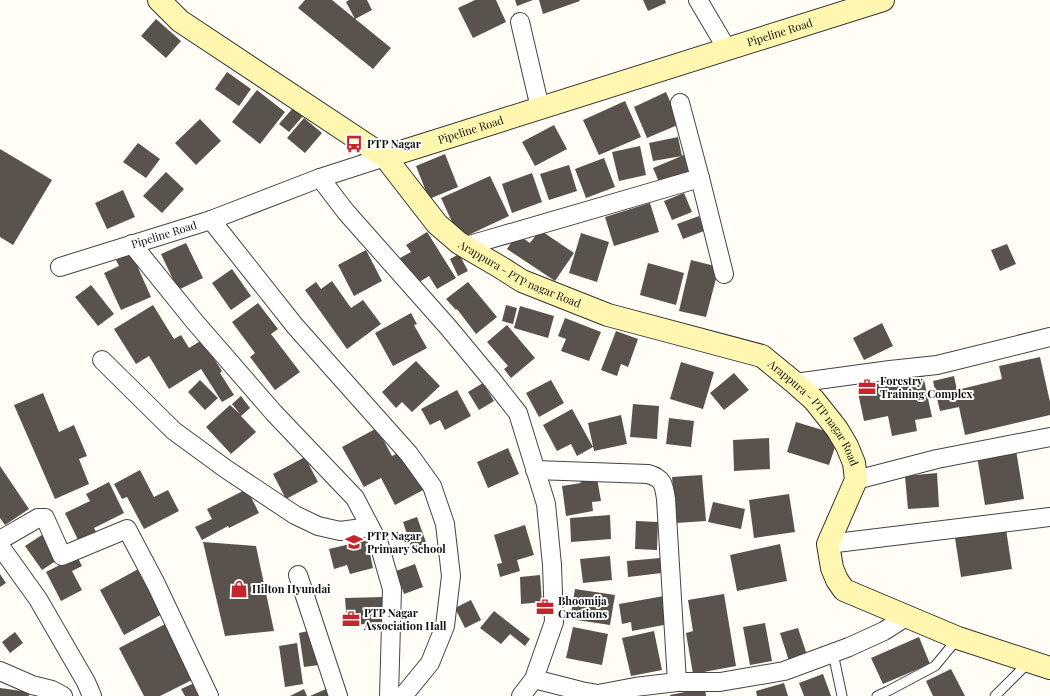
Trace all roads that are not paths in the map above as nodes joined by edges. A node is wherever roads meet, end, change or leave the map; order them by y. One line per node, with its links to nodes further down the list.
1 (159, 0): 8 (street, Arappura - PTP nagar Road)
2 (698, 0): 5 (street)
3 (883, 0): 5 (street, Pipeline Road)
4 (520, 22): 7 (street)
5 (727, 49): 7 (street, Pipeline Road)
6 (680, 103): 10 (street)
7 (540, 108): 8 (street, Pipeline Road)
8 (385, 157): 9 (street, Pipeline Road); 13 (street, Arappura - PTP nagar Road)
9 (320, 178): 11 (street, Pipeline Road); 20 (street)
10 (700, 178): 13 (street); 15 (street)
11 (211, 220): 12 (street, Pipeline Road); 40 (street)
12 (132, 244): 14 (street, Pipeline Road); 23 (street)
13 (466, 246): 18 (street, Arappura - PTP nagar Road)
14 (60, 267)
15 (724, 274)
16 (1050, 337): 18 (street)
17 (102, 360): 23 (street)
18 (795, 383): 21 (street, Arappura - PTP nagar Road)
19 (1050, 437): 21 (street)
20 (535, 470): 33 (street); 34 (street)
21 (856, 480): 25 (street, Arappura - PTP nagar Road)
22 (1050, 517): 25 (street)
23 (370, 527): 39 (street)
24 (0, 540): 37 (street)
25 (828, 544): 28 (street)
26 (0, 546): 36 (street)
27 (298, 575): 38 (street)
28 (906, 617): 29 (street); 30 (street)
29 (958, 638): 31 (street); 43 (lane)
30 (833, 653): 34 (street); 42 (lane)
31 (1040, 665): 44 (lane)
32 (0, 671): 35 (street)
33 (534, 679): 34 (street); 41 (street)
34 (677, 682)
35 (62, 696)
36 (92, 696)
37 (209, 696)
38 (338, 696)
39 (389, 696)
40 (403, 696)
41 (521, 696)
42 (842, 696)
43 (877, 696)
44 (995, 696)

